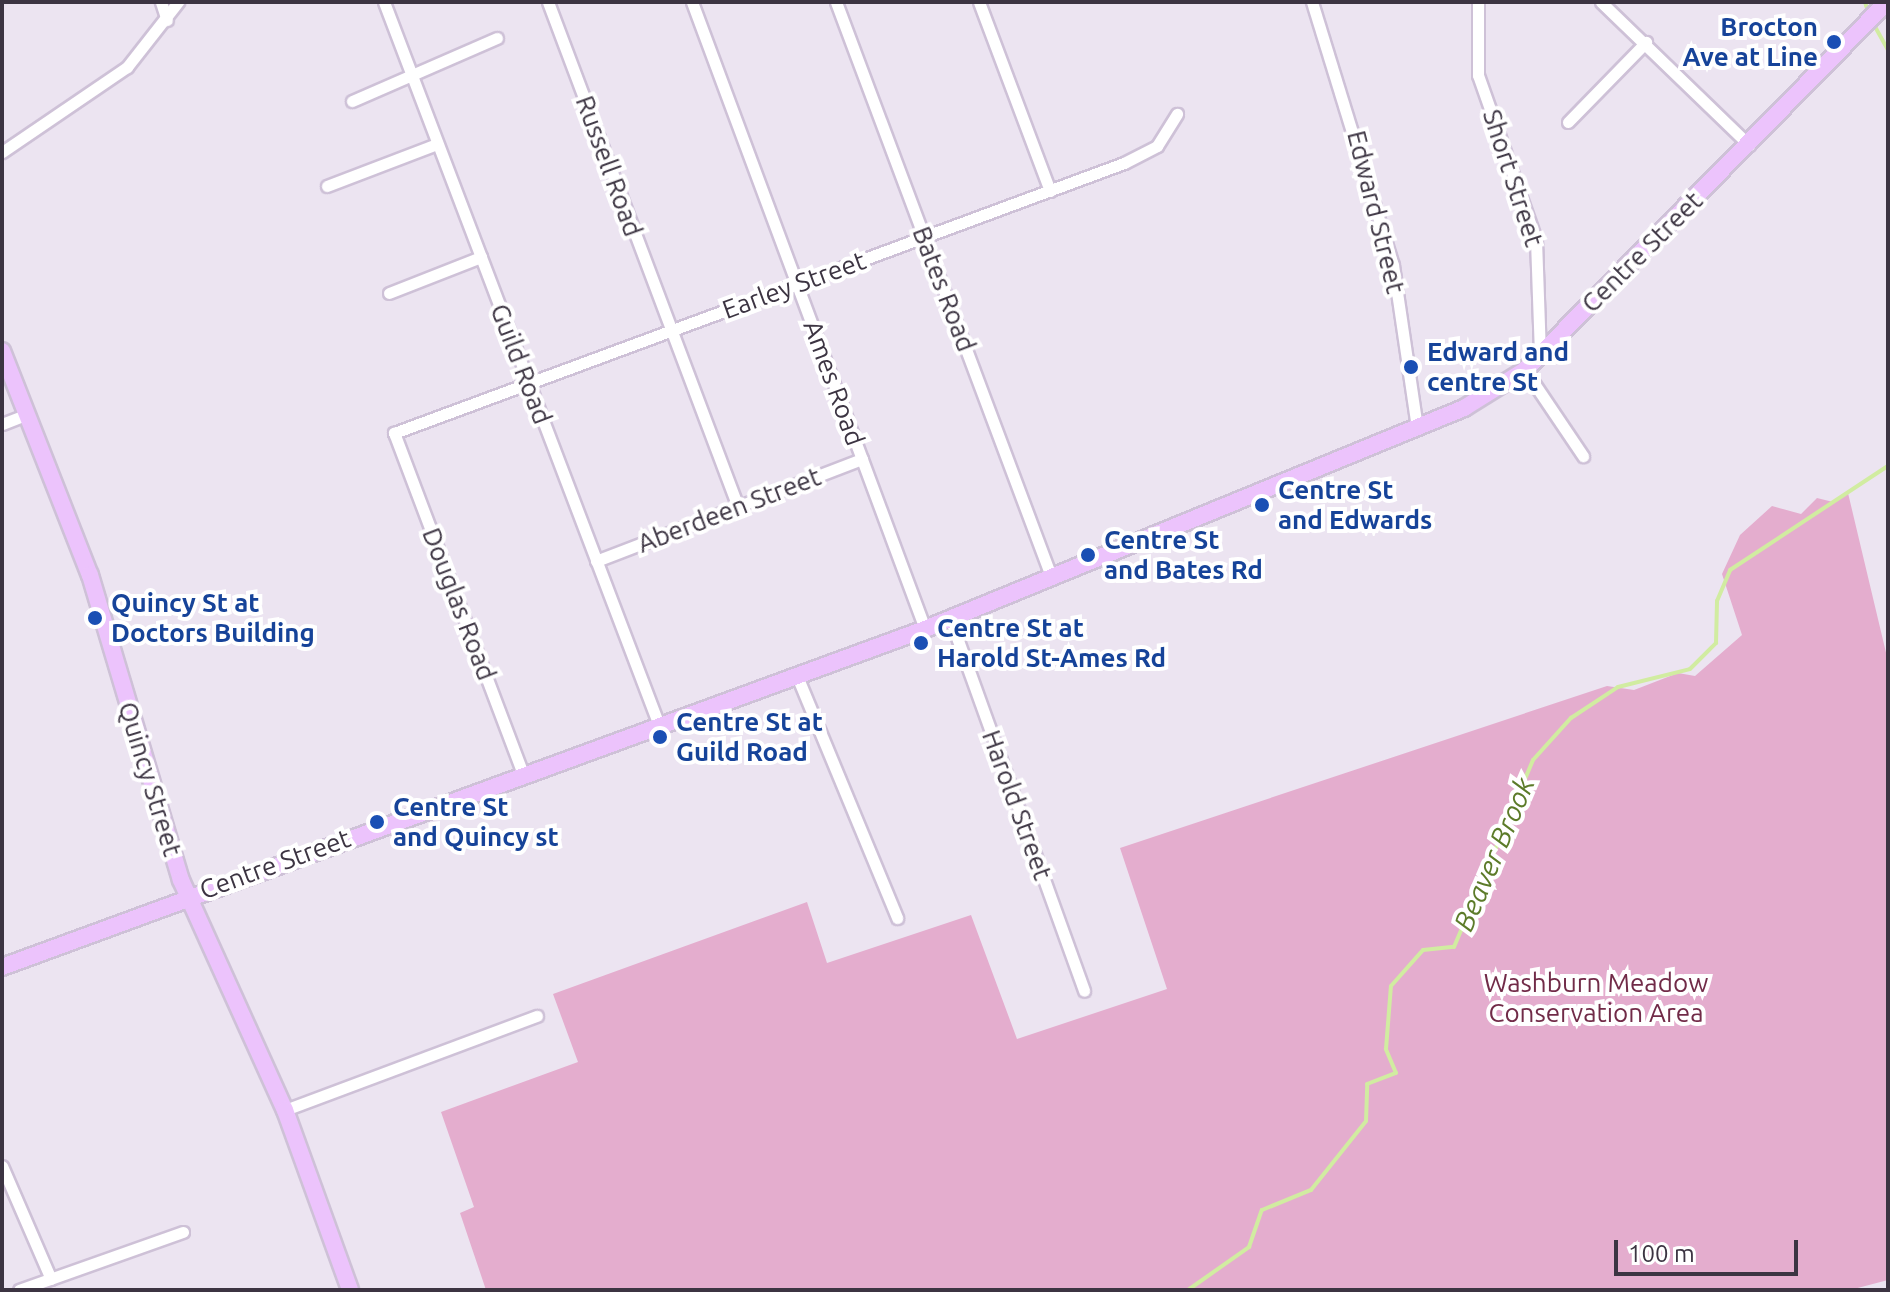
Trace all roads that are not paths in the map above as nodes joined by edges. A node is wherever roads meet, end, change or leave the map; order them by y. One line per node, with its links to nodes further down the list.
1 (161, 2): 12 (street)
2 (178, 2): 12 (street)
3 (384, 2): 15 (street, Guild Road)
4 (548, 2): 28 (street, Russell Road)
5 (692, 2): 26 (street, Ames Road)
6 (836, 2): 24 (street, Bates Road)
7 (979, 2): 23 (street)
8 (1312, 2): 35 (street, Edward Street)
9 (1478, 2): 30 (street, Short Street)
10 (1601, 2): 14 (street)
11 (1873, 16): 20 (main road, Centre Street)
12 (167, 20): 21 (street)
13 (497, 38): 15 (street)
14 (1646, 42): 18 (street); 20 (street)
15 (413, 80): 16 (street); 19 (street, Guild Road)
16 (352, 101)
17 (1177, 114): 23 (street, Earley Street)
18 (1568, 122)
19 (437, 144): 22 (street); 25 (street, Guild Road)
20 (1749, 145): 30 (main road, Centre Street)
21 (2, 152)
22 (327, 186)
23 (1050, 191): 24 (street, Earley Street)
24 (925, 238): 26 (street, Earley Street); 41 (street, Bates Road)
25 (481, 257): 27 (street); 32 (street, Guild Road)
26 (798, 285): 28 (street, Earley Street); 38 (street, Ames Road)
27 (389, 293)
28 (669, 330): 32 (street, Earley Street); 39 (street, Russell Road)
29 (2, 351): 33 (main road, Quincy Street)
30 (1540, 355): 31 (main road, Centre Street)
31 (1525, 370): 35 (main road, Centre Street); 37 (street)
32 (527, 382): 36 (street, Earley Street); 40 (street, Guild Road)
33 (28, 414): 34 (street); 47 (main road, Quincy Street)
34 (2, 424)
35 (1417, 427): 41 (main road, Centre Street)
36 (394, 433): 46 (street, Douglas Road)
37 (1583, 456)
38 (862, 459): 39 (street, Aberdeen Street); 43 (street, Ames Road)
39 (738, 507): 40 (street, Aberdeen Street)
40 (596, 561): 45 (street, Guild Road)
41 (1051, 576): 42 (main road, Centre Street)
42 (950, 618): 43 (main road, Centre Street); 50 (street, Harold Street)
43 (925, 629): 44 (main road, Centre Street)
44 (797, 676): 45 (main road, Centre Street); 48 (street)
45 (659, 725): 46 (main road, Centre Street)
46 (523, 774): 47 (main road, Centre Street)
47 (187, 897): 49 (main road, Centre Street); 52 (main road, Quincy Street)
48 (897, 918)
49 (2, 967)
50 (1084, 991)
51 (537, 1016): 52 (street)
52 (285, 1110): 57 (main road, Quincy Street)
53 (2, 1166): 55 (street)
54 (183, 1232): 55 (street)
55 (51, 1279): 56 (street)
56 (19, 1290)
57 (350, 1290)

